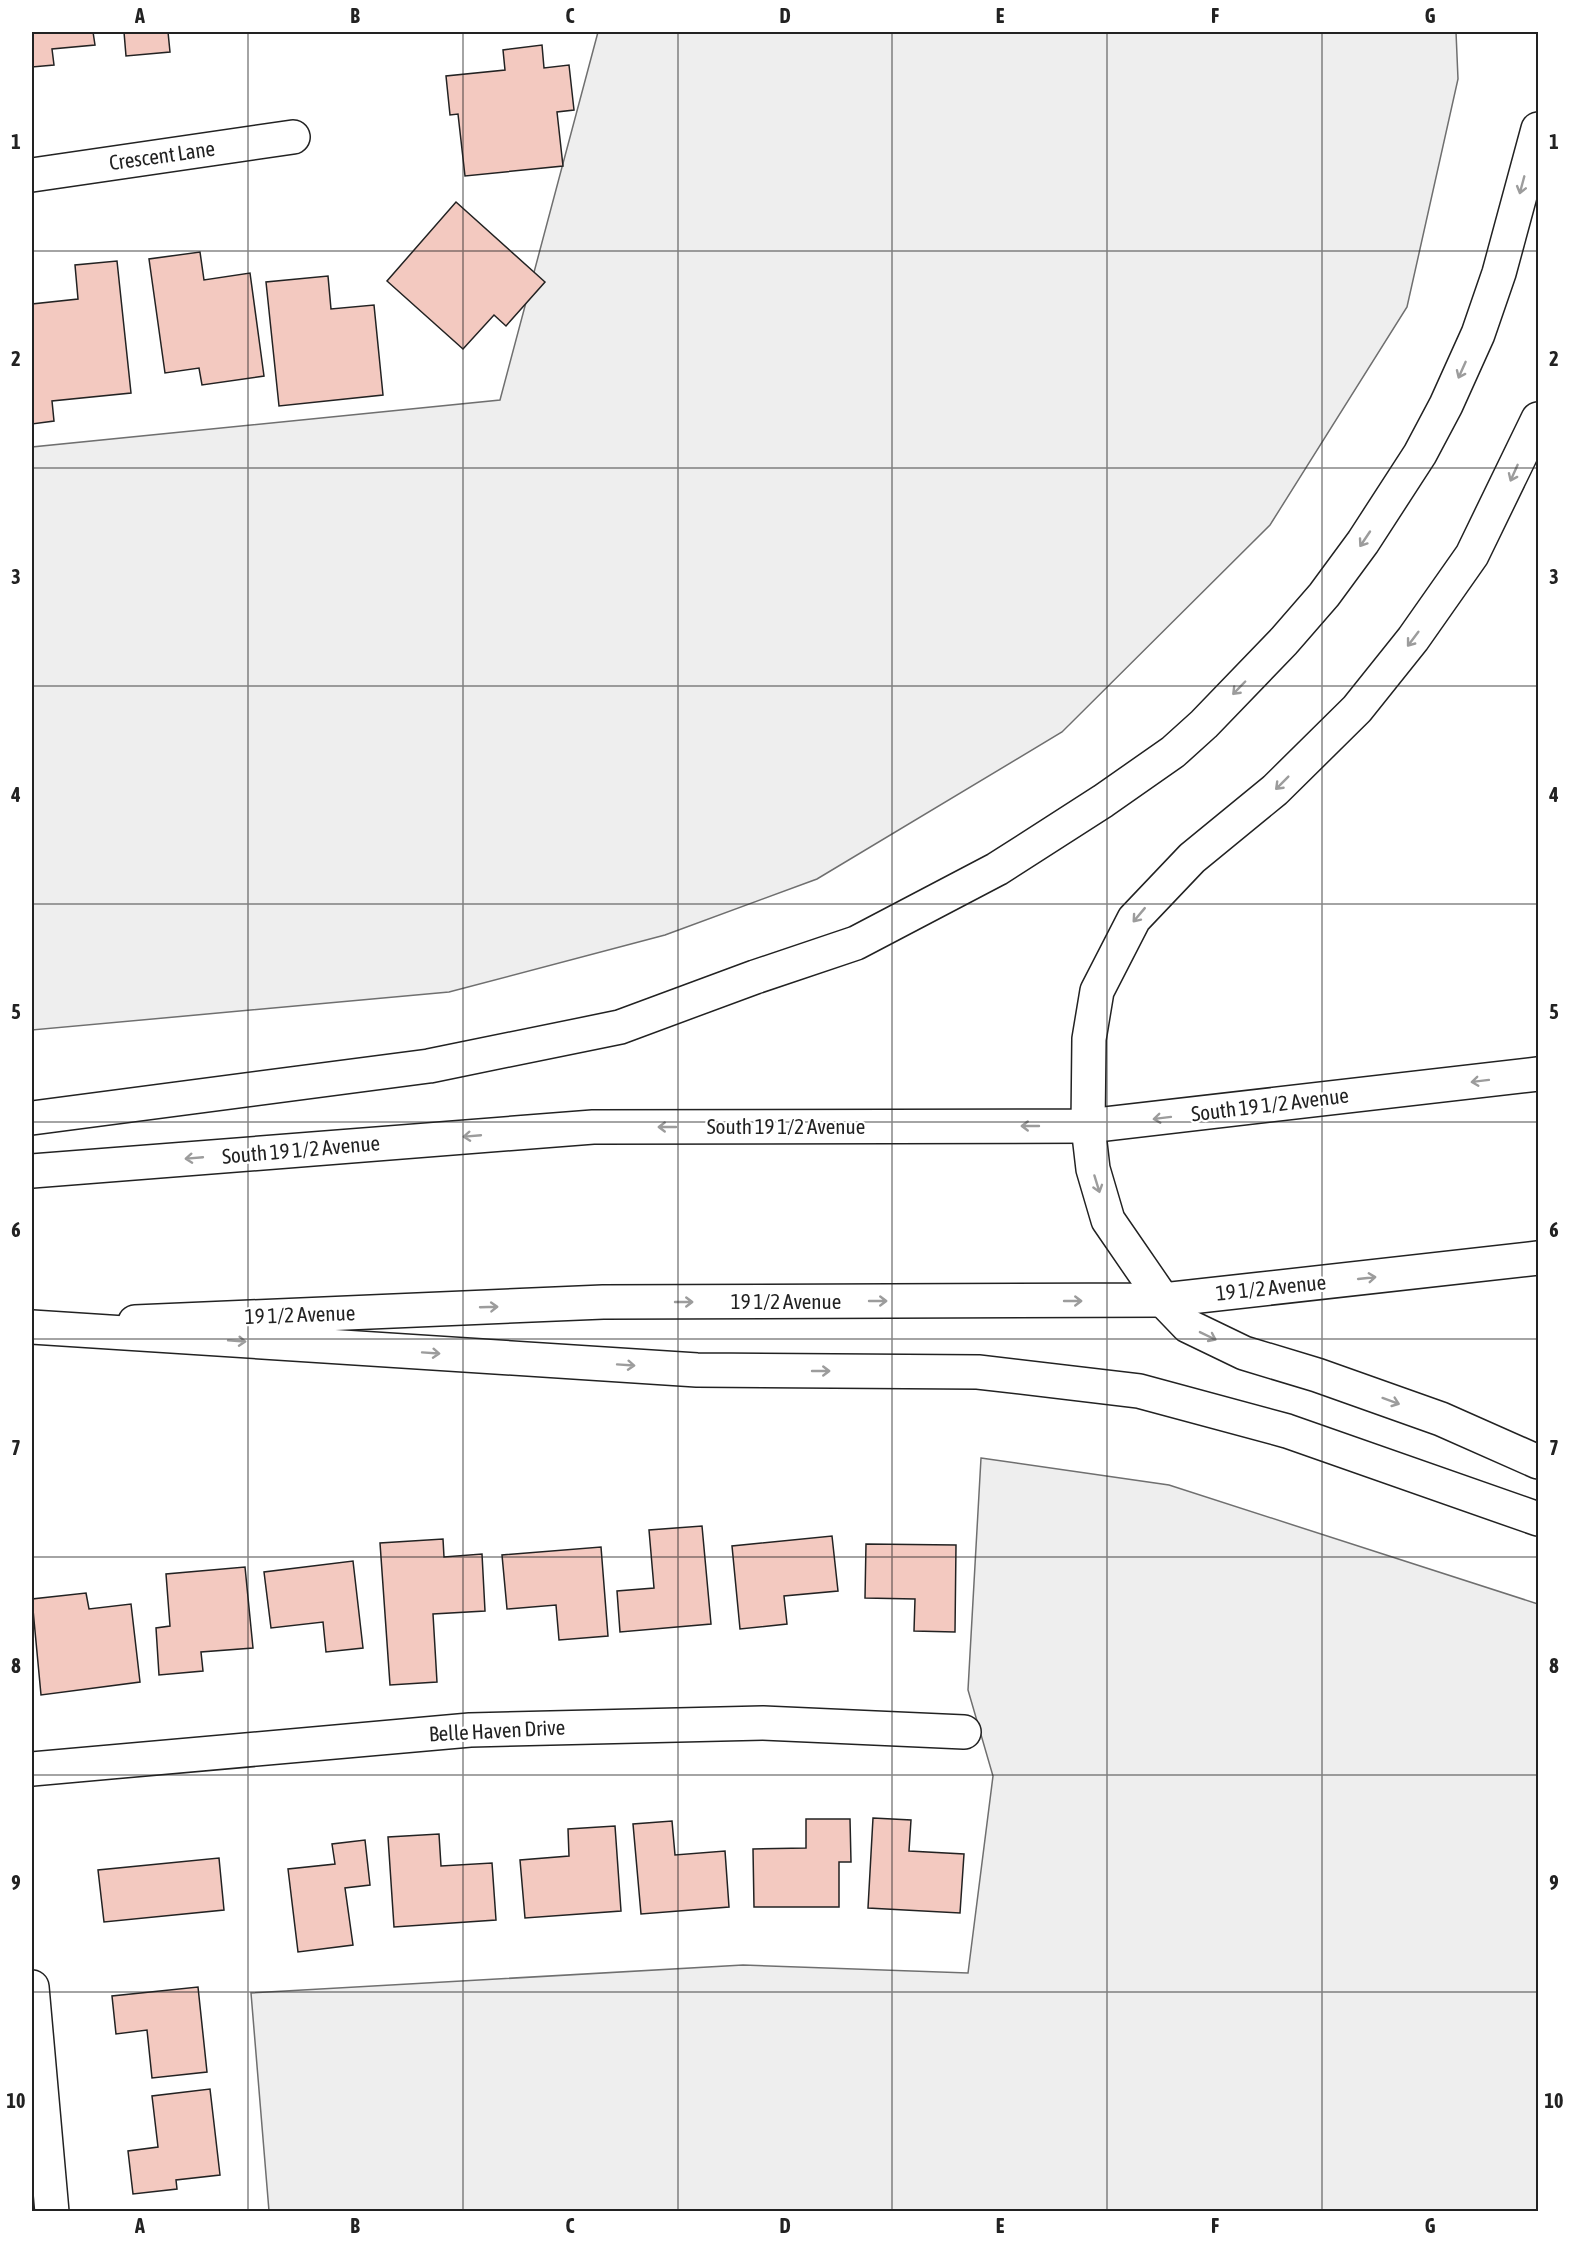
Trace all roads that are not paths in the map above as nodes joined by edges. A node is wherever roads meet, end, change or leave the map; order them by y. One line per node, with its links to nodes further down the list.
1 (1539, 129): 6 (main road, one-way to 6)
2 (293, 137): 3 (main road, Crescent Lane)
3 (32, 175)
4 (1539, 420): 7 (main road, one-way to 7)
5 (1539, 1074): 7 (main road, South 19 1/2 Avenue, one-way to 7)
6 (32, 1118)
7 (1088, 1126): 8 (main road, South 19 1/2 Avenue, one-way to 8); 10 (main road, one-way to 10)
8 (32, 1171)
9 (1539, 1258): 10 (main road, 19 1/2 Avenue, one-way to 9)
10 (1163, 1300): 11 (main road, 19 1/2 Avenue, one-way to 10); 12 (main road, one-way to 12)
11 (32, 1327): 13 (main road, one-way to 13)
12 (1539, 1462)
13 (1539, 1519)
14 (964, 1732): 15 (main road, Belle Haven Drive)
15 (32, 1770)
16 (32, 1987): 17 (main road)
17 (52, 2211)

